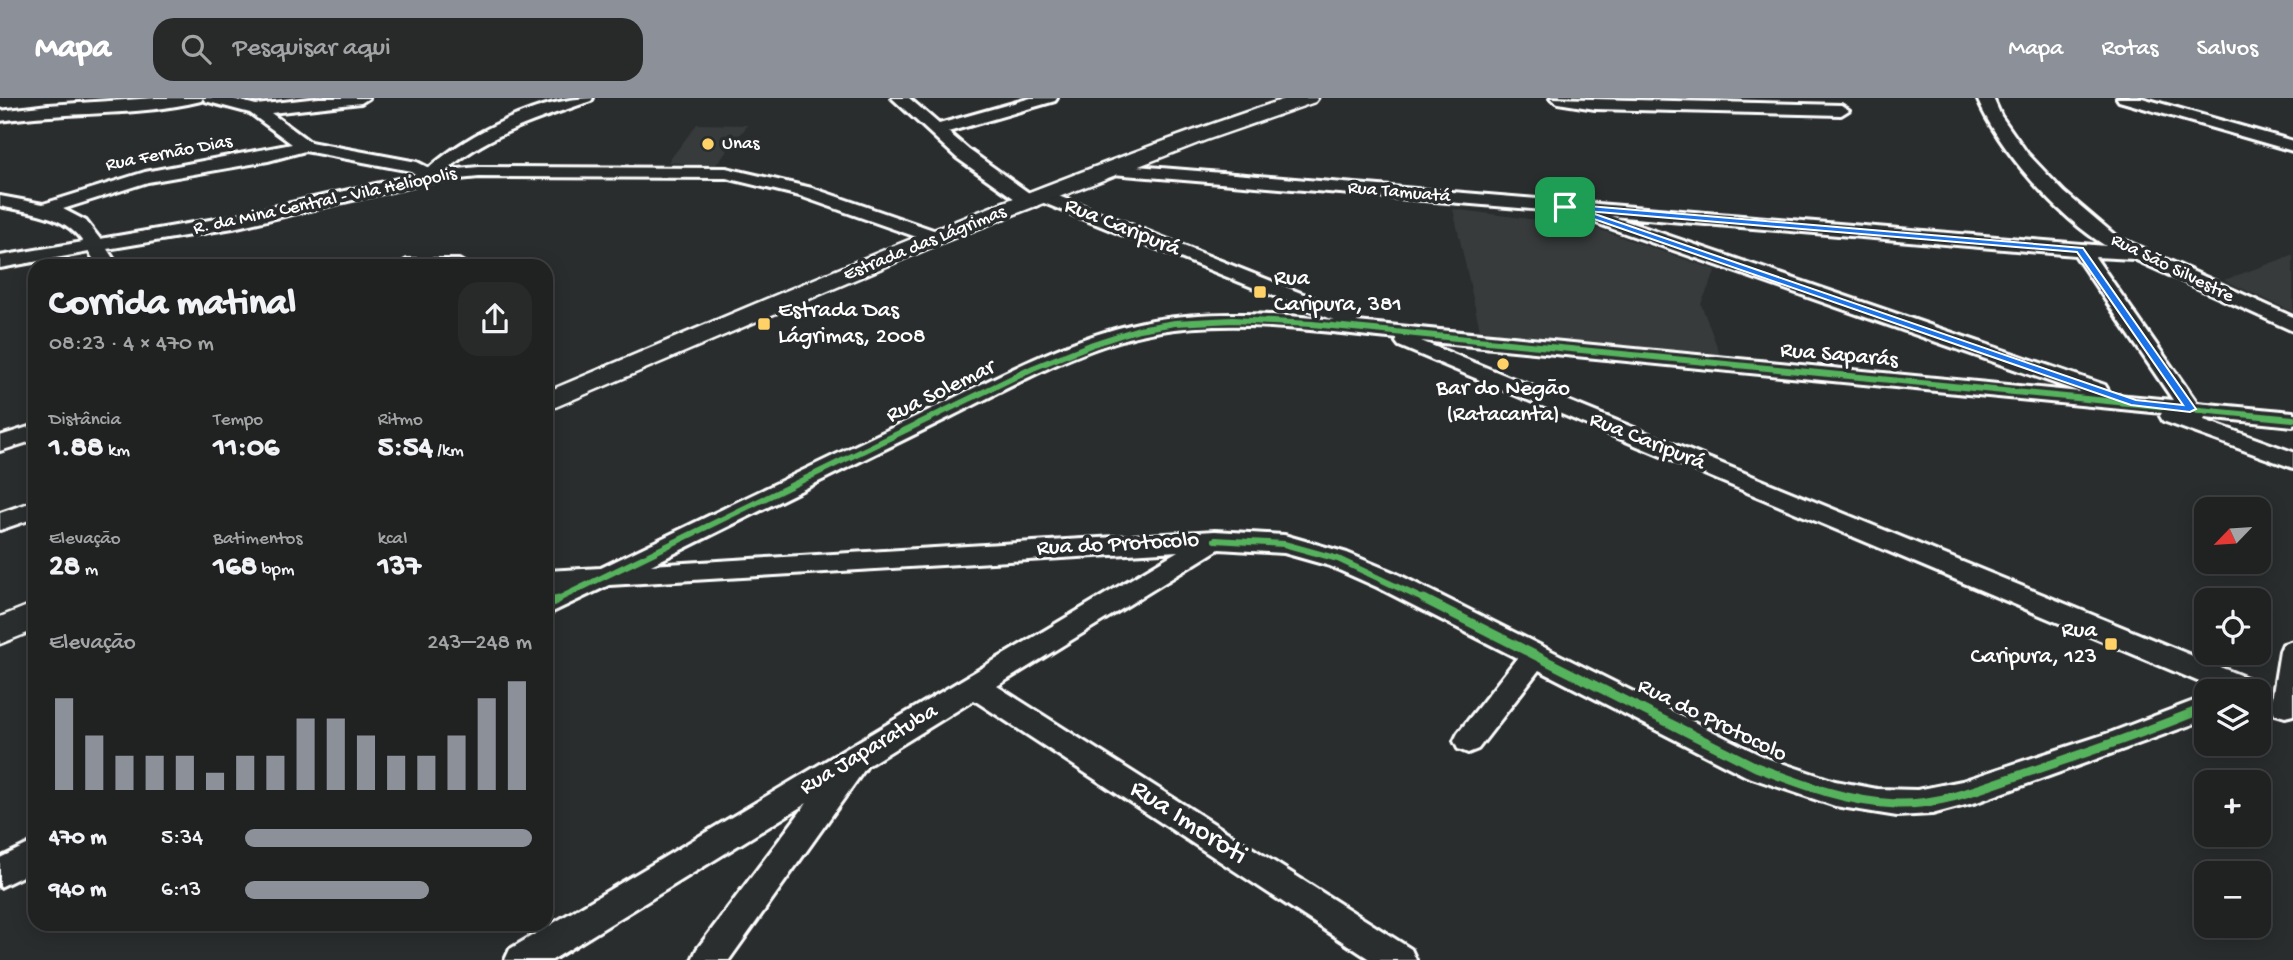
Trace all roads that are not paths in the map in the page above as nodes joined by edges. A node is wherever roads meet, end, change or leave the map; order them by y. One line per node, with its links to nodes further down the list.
1 (195, 98): 15 (street)
2 (211, 98): 13 (street)
3 (361, 98): 13 (street)
4 (585, 98): 20 (street)
5 (901, 98): 16 (street, Rua Caripurá)
6 (1049, 98): 11 (street)
7 (1308, 98): 19 (main road, Estrada das Lágrimas)
8 (1558, 98): 12 (street)
9 (1985, 98): 30 (street, Rua São Silvestre)
10 (2125, 98): 18 (street)
11 (1024, 101): 16 (street)
12 (1706, 101): 14 (street)
13 (256, 110): 17 (street)
14 (1841, 110)
15 (0, 116)
16 (936, 130): 21 (street, Rua Caripurá)
17 (305, 146): 20 (street); 24 (street, Rua Fernão Dias)
18 (2293, 146)
19 (1112, 169): 21 (main road, Estrada das Lágrimas); 23 (street, Rua Tamuatá)
20 (429, 177): 27 (street, R. da Mina Central - Vila Heliopolis); 28 (street, R. da Mina Central - Vila Heliopolis)
21 (1038, 199): 27 (main road, Estrada das Lágrimas); 34 (street, Rua Caripurá)
22 (0, 201): 24 (street)
23 (1565, 207): 25 (street, Rua Tamuatá); 26 (street)
24 (43, 210): 28 (street)
25 (1686, 217): 26 (street, Rua Tamuatá); 29 (street, Rua Tamuatá)
26 (1651, 236): 36 (street)
27 (936, 237): 35 (main road, Estrada das Lágrimas)
28 (94, 247): 31 (street); 32 (street, R. da Mina Central - Vila Heliopolis)
29 (2080, 249): 30 (street, Rua Tamuatá); 38 (street)
30 (2132, 254): 33 (street, Rua São Silvestre)
31 (103, 259)
32 (0, 262)
33 (2293, 325)
34 (1381, 332): 36 (street, Rua Saparás); 46 (street, Rua Solemar); 53 (street, Rua Caripurá)
35 (553, 396)
36 (2135, 403): 38 (street)
37 (2263, 416): 38 (street); 39 (street); 42 (street)
38 (2197, 418): 42 (street)
39 (2293, 419)
40 (28, 434): 41 (street)
41 (0, 444)
42 (2290, 459)
43 (28, 512): 44 (street)
44 (0, 522)
45 (1215, 540): 46 (street, Rua do Protocolo); 52 (street, Rua do Protocolo); 54 (street, Rua Japaratuba)
46 (604, 577): 47 (street, Rua do Protocolo); 48 (street, Rua Solemar)
47 (553, 580)
48 (553, 602)
49 (28, 619): 50 (main road)
50 (0, 631)
51 (2293, 651): 56 (street)
52 (1536, 654): 57 (street, Rua do Protocolo); 58 (street)
53 (2218, 679)
54 (976, 687): 59 (street, Rua Japaratuba); 64 (street, Rua Imoroti)
55 (2271, 701): 56 (street, Rua Caripurá)
56 (2289, 708)
57 (2194, 712)
58 (1468, 741)
59 (859, 755): 62 (street, Rua Japaratuba); 63 (street)
60 (28, 859): 61 (street)
61 (0, 873)
62 (522, 960)
63 (709, 960)
64 (1399, 960)

